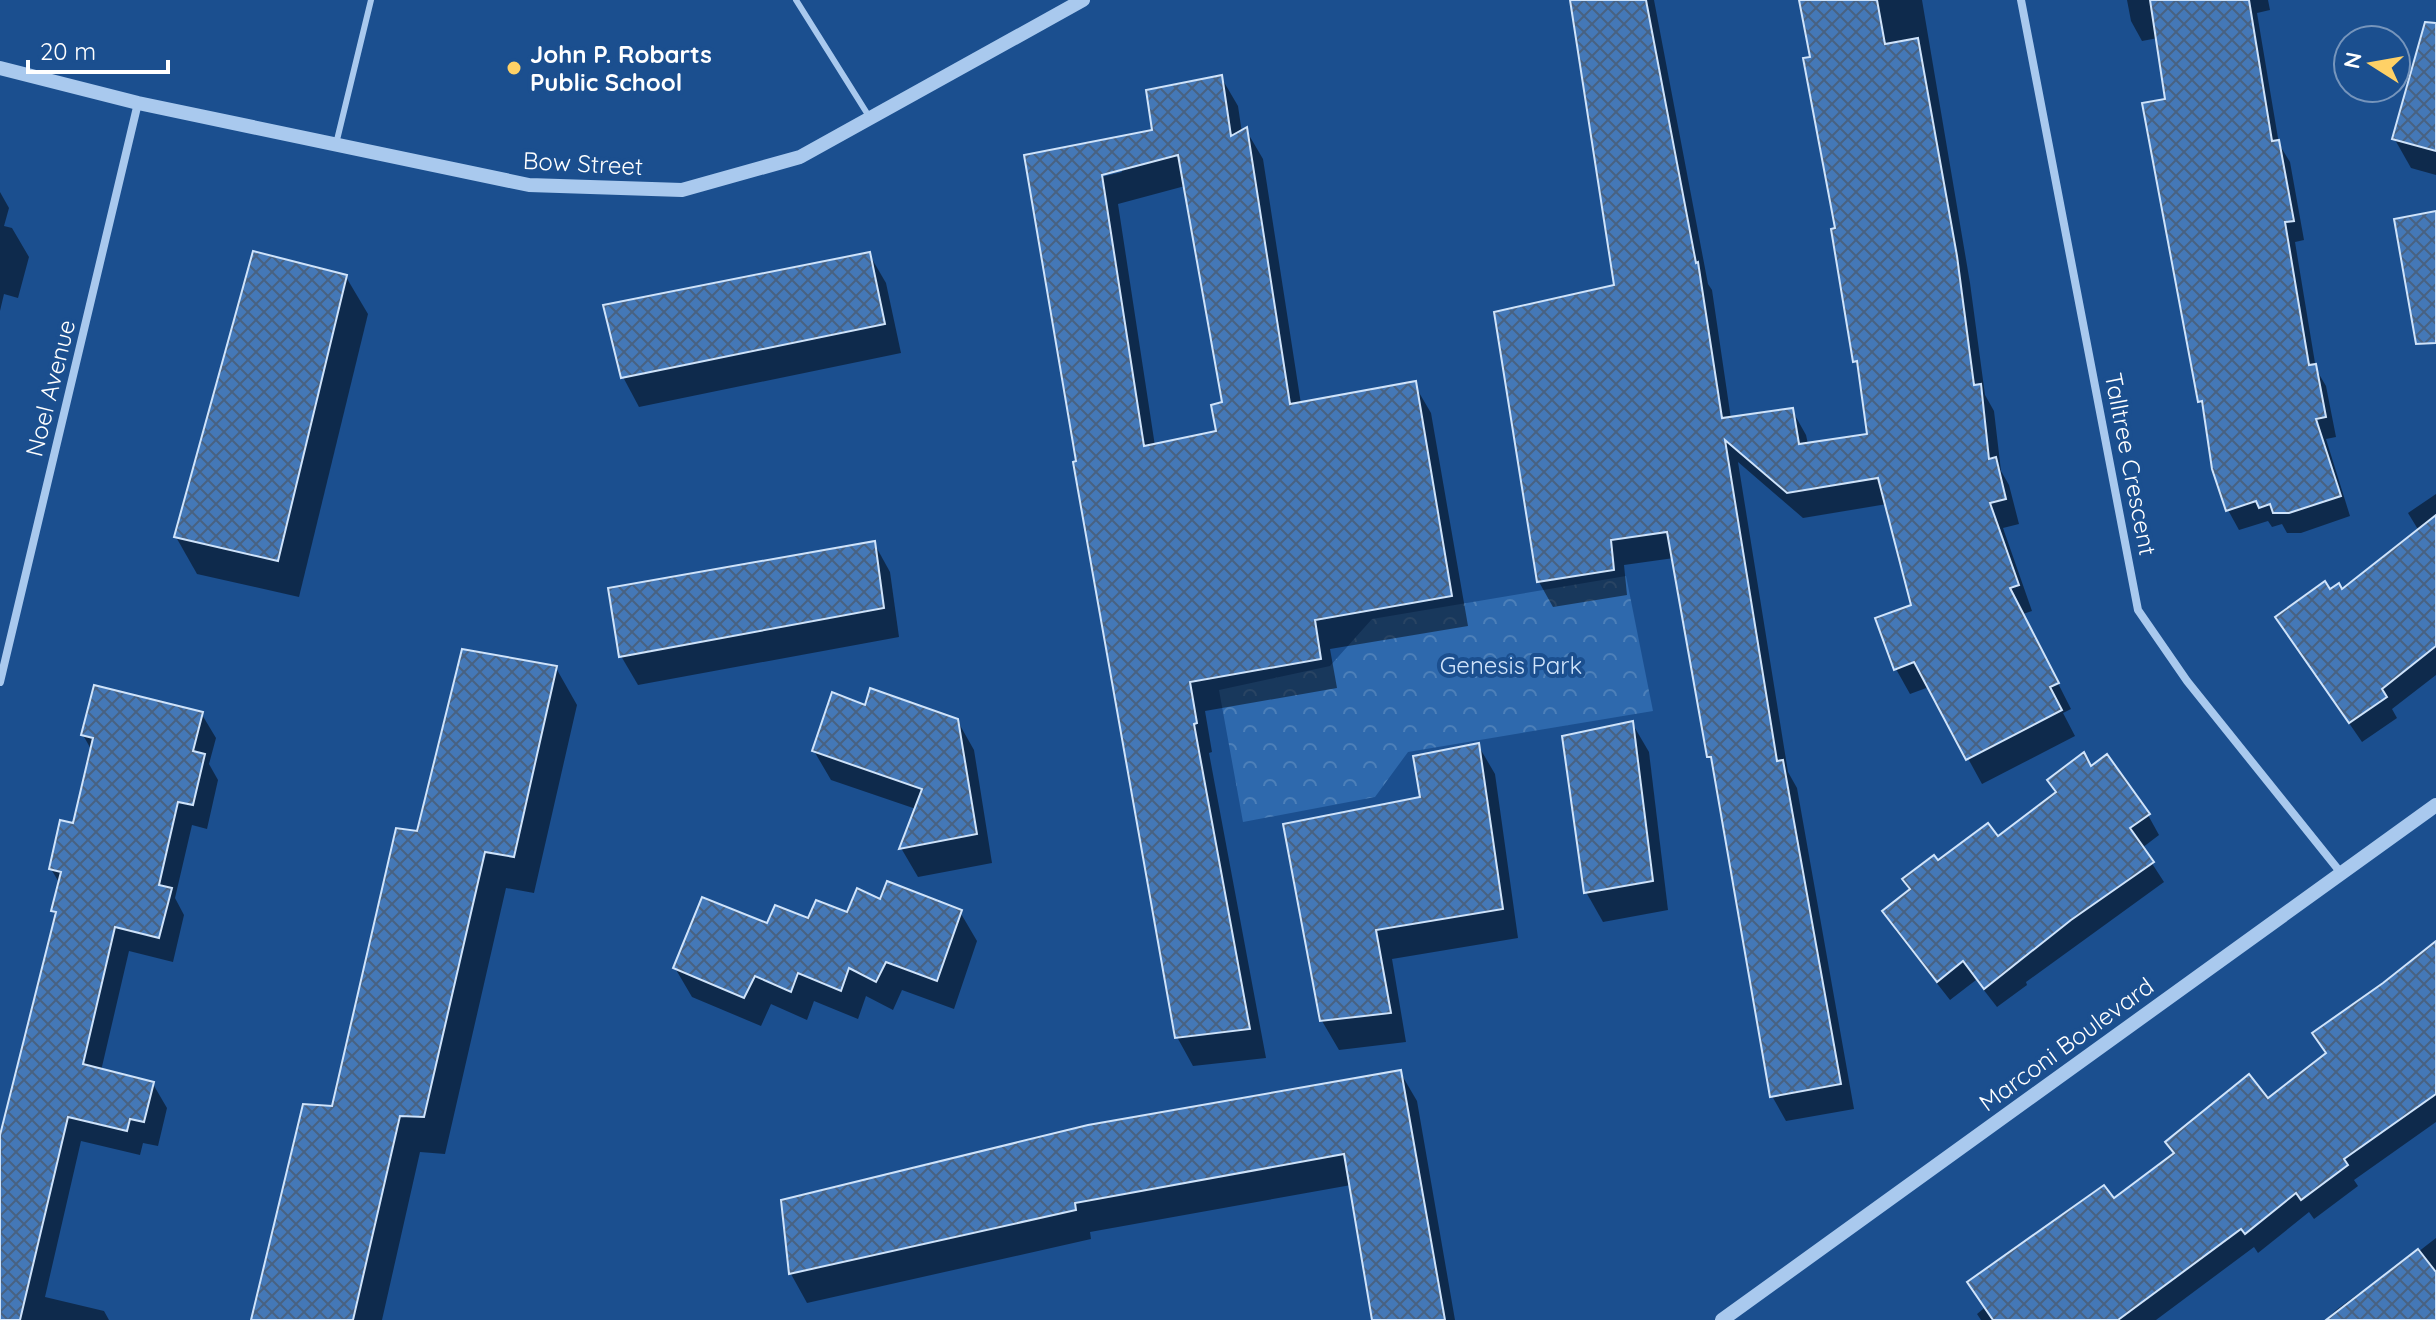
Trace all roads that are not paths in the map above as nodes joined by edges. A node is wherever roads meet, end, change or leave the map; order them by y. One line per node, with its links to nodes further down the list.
1 (371, 0): 8 (lane)
2 (796, 0): 7 (lane)
3 (1083, 0): 7 (street, Bow Street)
4 (2021, 0): 11 (street, Talltree Crescent)
5 (0, 68): 6 (street, Bow Street)
6 (138, 103): 8 (street, Bow Street); 9 (street, Noel Avenue)
7 (870, 118): 8 (street, Bow Street)
8 (336, 144)
9 (0, 682)
10 (2436, 805): 11 (street, Marconi Boulevard)
11 (2341, 873): 12 (street, Marconi Boulevard)
12 (1722, 1320)

